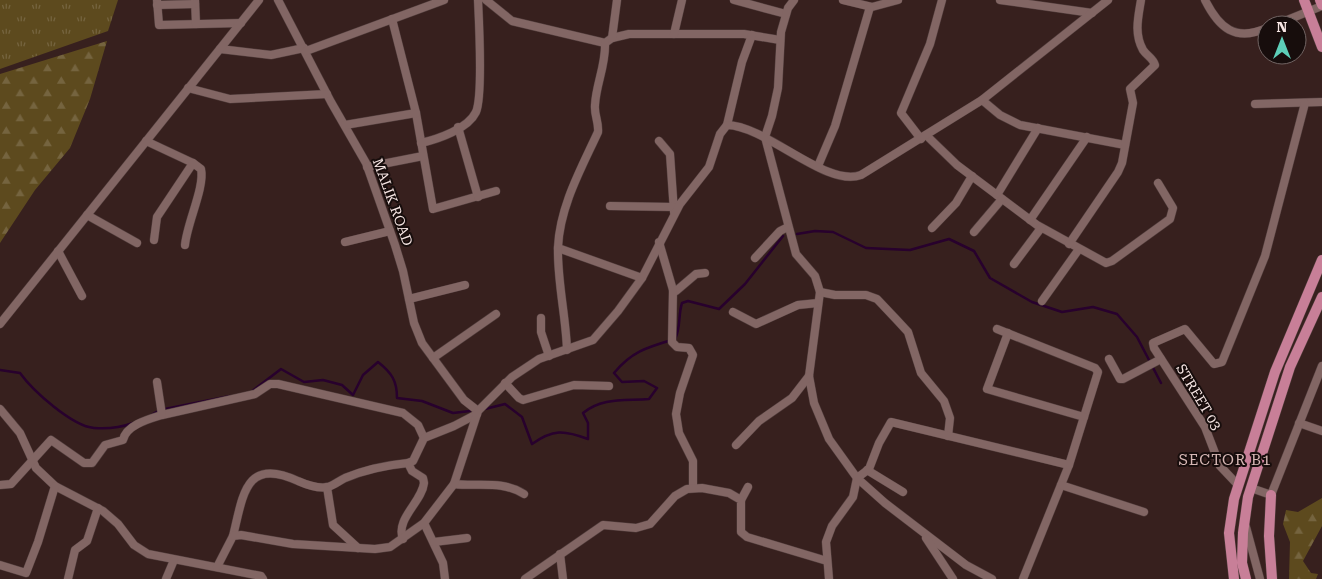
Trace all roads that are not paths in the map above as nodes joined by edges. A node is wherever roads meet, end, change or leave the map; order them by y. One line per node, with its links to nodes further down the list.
1 (258, 0): 28 (street)
2 (278, 0): 37 (street, MALIK ROAD)
3 (444, 0): 27 (street)
4 (478, 0): 47 (street)
5 (486, 0): 34 (street)
6 (617, 0): 34 (street)
7 (682, 0): 31 (street)
8 (734, 0): 25 (street)
9 (794, 0): 25 (street)
10 (843, 0): 22 (street)
11 (898, 0): 22 (street)
12 (942, 0): 50 (street)
13 (1000, 0): 24 (street)
14 (1108, 0): 24 (street)
15 (1141, 0): 55 (street)
16 (1205, 0): 30 (street)
17 (1304, 0): 23 (main road)
18 (1320, 0): 21 (main road)
19 (157, 2): 20 (street); 29 (street)
20 (195, 2): 29 (street)
21 (1322, 6): 23 (street)
22 (870, 7): 58 (street)
23 (1308, 11): 26 (street); 35 (main road)
24 (1092, 13): 40 (street)
25 (786, 14): 33 (street)
26 (1299, 15)
27 (392, 19): 37 (street); 44 (street)
28 (241, 23): 29 (street); 36 (street)
29 (196, 24)
30 (1257, 33)
31 (674, 34): 32 (street); 34 (street)
32 (752, 35): 33 (street); 46 (street)
33 (780, 40): 49 (street)
34 (609, 41): 80 (street)
35 (1322, 47)
36 (220, 49): 37 (street); 38 (street)
37 (305, 49): 39 (street, MALIK ROAD)
38 (188, 88): 39 (street); 52 (street)
39 (327, 94): 45 (street, MALIK ROAD)
40 (982, 100): 48 (street); 50 (street)
41 (1322, 102): 42 (street)
42 (1305, 103): 43 (street); 106 (street, STREET 03)
43 (1255, 104)
44 (416, 113): 45 (street); 54 (street)
45 (345, 125): 59 (street, MALIK ROAD)
46 (727, 125): 49 (street); 66 (street)
47 (458, 127): 54 (street); 63 (street)
48 (1038, 128): 51 (street); 64 (street)
49 (765, 137): 58 (street); 69 (street)
50 (924, 137): 58 (street); 60 (street)
51 (1087, 137): 55 (street); 68 (street)
52 (146, 141): 57 (street); 67 (street)
53 (660, 141): 66 (street)
54 (421, 143): 56 (street)
55 (1126, 145): 78 (street)
56 (423, 156): 59 (street); 63 (street)
57 (192, 164): 74 (street); 79 (street)
58 (818, 166)
59 (367, 167): 72 (street, MALIK ROAD)
60 (972, 176): 64 (street); 70 (street)
61 (1158, 183): 81 (street)
62 (496, 191): 63 (street)
63 (478, 197)
64 (999, 197): 68 (street); 73 (street)
65 (610, 206): 66 (street)
66 (674, 210): 76 (street)
67 (87, 215): 77 (street); 82 (street)
68 (1030, 220): 71 (street)
69 (788, 227): 83 (street); 90 (street)
70 (932, 228)
71 (1042, 228): 78 (street); 85 (street)
72 (390, 231): 75 (street); 93 (street, MALIK ROAD)
73 (974, 232)
74 (154, 240)
75 (345, 242)
76 (659, 242): 87 (street); 89 (street)
77 (137, 243)
78 (1069, 244): 81 (street)
79 (184, 245)
80 (558, 248): 87 (street); 102 (street)
81 (1079, 250): 94 (street)
82 (58, 251): 91 (street); 99 (street)
83 (755, 258)
84 (1322, 260): 129 (main road)
85 (1014, 264)
86 (706, 274): 89 (street)
87 (642, 278): 102 (street)
88 (465, 285): 93 (street)
89 (672, 290): 133 (street)
90 (820, 292): 95 (street); 118 (street)
91 (82, 296)
92 (1322, 297): 134 (main road)
93 (409, 299): 104 (street, MALIK ROAD)
94 (1042, 301)
95 (818, 303): 96 (street); 108 (street)
96 (733, 312)
97 (496, 314): 104 (street)
98 (540, 318): 103 (street)
99 (0, 324)
100 (997, 329): 101 (street)
101 (1008, 333): 115 (street); 115 (street)
102 (567, 350): 103 (street)
103 (548, 356): 110 (street)
104 (433, 358): 114 (street, MALIK ROAD)
105 (1109, 359): 106 (street)
106 (1155, 363): 129 (street, STREET 03)
107 (1322, 366): 116 (street)
108 (809, 376): 120 (street); 125 (street)
109 (157, 382): 113 (street)
110 (505, 383): 111 (street); 114 (street)
111 (609, 386)
112 (0, 409): 121 (street)
113 (162, 411): 119 (street); 121 (street)
114 (478, 412): 119 (street); 126 (street)
115 (1084, 417): 123 (street)
116 (1299, 422): 117 (street); 137 (street)
117 (1322, 431)
118 (948, 436): 123 (street); 124 (street)
119 (424, 438): 122 (street)
120 (736, 445)
121 (32, 459): 127 (street); 130 (street)
122 (408, 464): 131 (street); 146 (street)
123 (1069, 465): 128 (street)
124 (867, 470): 125 (street); 135 (street)
125 (857, 478): 143 (street); 151 (street)
126 (454, 484): 136 (street); 142 (street)
127 (0, 485)
128 (1061, 485): 140 (street); 164 (street)
129 (1238, 485): 165 (main road)
130 (55, 486): 139 (street); 152 (street)
131 (328, 487): 144 (street); 148 (street)
132 (748, 487): 138 (street)
133 (693, 488): 138 (street); 149 (street)
134 (1250, 488): 137 (street); 141 (main road)
135 (903, 492)
136 (524, 494)
137 (1270, 495): 168 (main road)
138 (741, 500): 151 (street)
139 (98, 508): 150 (street); 155 (street)
140 (1144, 512)
141 (1245, 520): 166 (main road); 167 (street)
142 (424, 523): 146 (street); 147 (street)
143 (920, 530): 162 (street); 163 (street)
144 (233, 536): 148 (street); 153 (street)
145 (467, 538): 147 (street)
146 (403, 539): 148 (street)
147 (434, 542): 158 (street)
148 (358, 548)
149 (560, 554): 159 (street); 160 (street)
150 (174, 560): 153 (street); 156 (street)
151 (827, 562): 161 (street)
152 (0, 565)
153 (218, 567): 154 (street)
154 (233, 576): 157 (street)
155 (68, 579)
156 (166, 579)
157 (263, 579)
158 (446, 579)
159 (525, 579)
160 (563, 579)
161 (829, 579)
162 (953, 579)
163 (992, 579)
164 (1023, 579)
165 (1234, 579)
166 (1246, 579)
167 (1260, 579)
168 (1272, 579)

